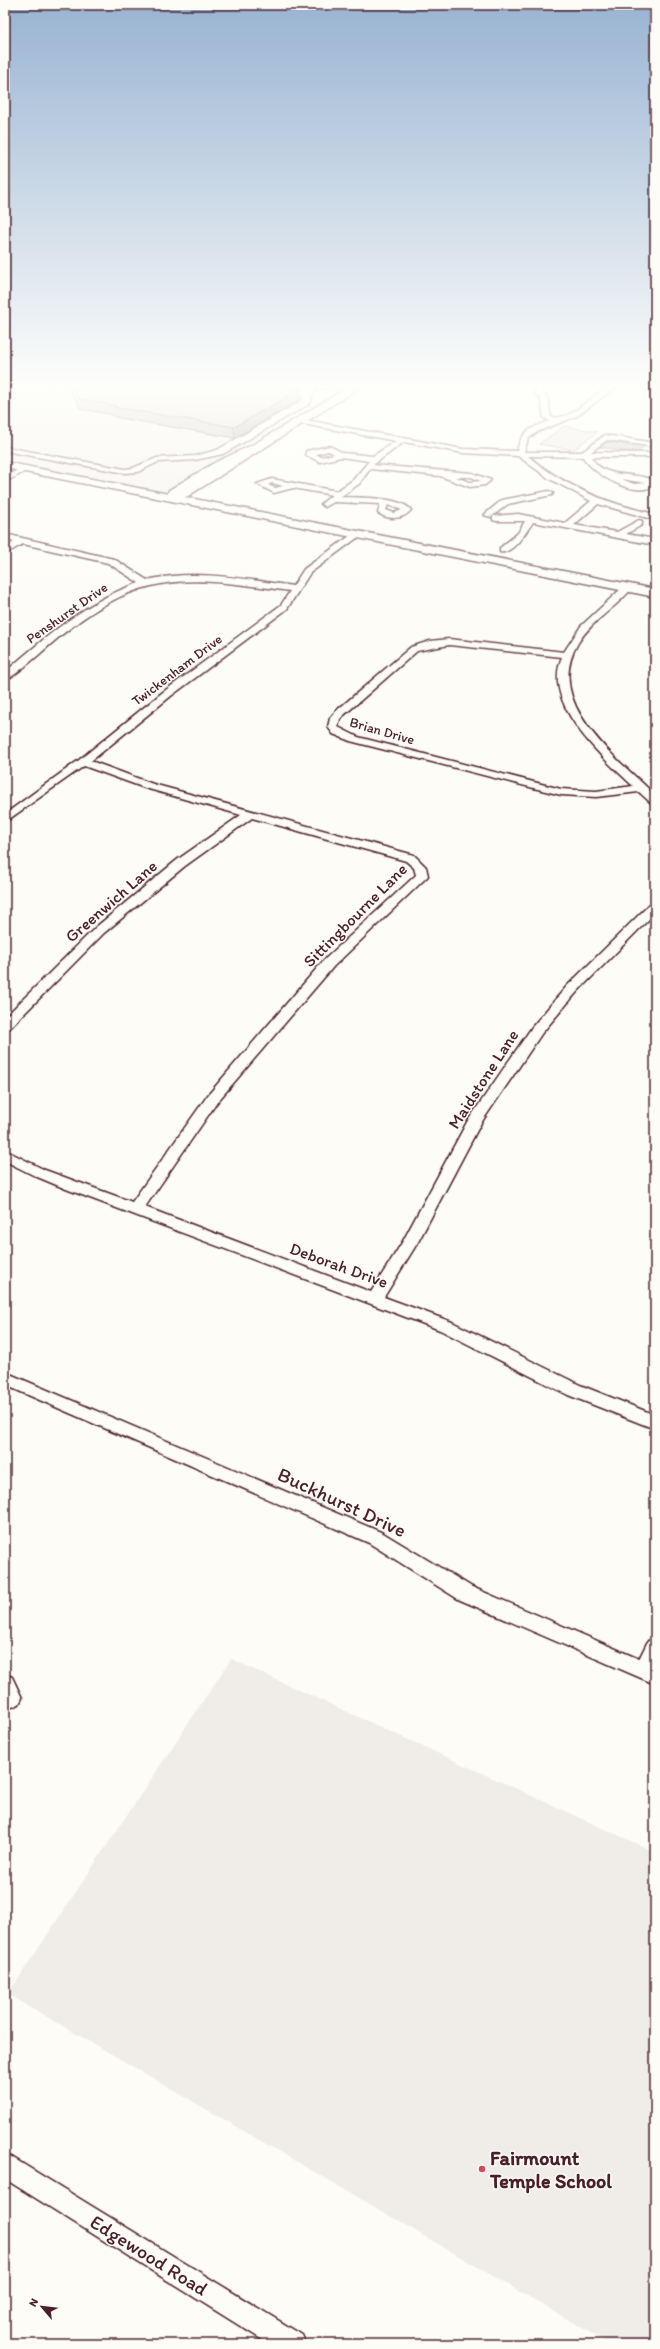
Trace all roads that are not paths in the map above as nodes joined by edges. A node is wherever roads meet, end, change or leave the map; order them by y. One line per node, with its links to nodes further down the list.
1 (155, 495): 8 (main road)
2 (182, 495): 8 (street)
3 (312, 495): 9 (street)
4 (336, 495): 9 (street)
5 (540, 495): 7 (street)
6 (584, 495): 10 (street)
7 (527, 497): 12 (street); 14 (street)
8 (172, 498): 19 (main road)
9 (326, 501): 11 (street)
10 (596, 501): 13 (street); 17 (street)
11 (385, 502)
12 (514, 516): 14 (street); 15 (street)
13 (655, 517)
14 (496, 518): 18 (street)
15 (530, 520): 17 (street); 18 (street)
16 (638, 522): 20 (street)
17 (567, 526): 20 (street)
18 (524, 528): 24 (street)
19 (357, 535): 27 (main road); 28 (street, Twickenham Drive)
20 (619, 535): 23 (street)
21 (5, 537): 22 (street)
22 (23, 540): 25 (street); 26 (street)
23 (655, 542)
24 (503, 550)
25 (5, 551)
26 (146, 583): 28 (street, Penshurst Drive); 31 (street, Penshurst Drive)
27 (627, 588): 29 (main road); 30 (street)
28 (295, 589): 32 (street, Twickenham Drive)
29 (655, 593)
30 (566, 655): 33 (street); 33 (street, Brian Drive)
31 (5, 677)
32 (83, 762): 35 (street, Sittingbourne Lane); 36 (street, Twickenham Drive)
33 (642, 788): 34 (street)
34 (655, 801)
35 (250, 814): 38 (street, Greenwich Lane); 40 (street, Sittingbourne Lane)
36 (5, 819)
37 (655, 906): 41 (street, Maidstone Lane)
38 (5, 1025)
39 (5, 1155): 40 (street, Deborah Drive)
40 (136, 1208): 41 (street, Deborah Drive)
41 (375, 1298): 43 (street, Deborah Drive)
42 (5, 1378): 45 (street, Buckhurst Drive)
43 (655, 1422)
44 (655, 1647): 45 (street)
45 (650, 1672)
46 (5, 2166): 47 (street, Edgewood Road)
47 (293, 2344)

